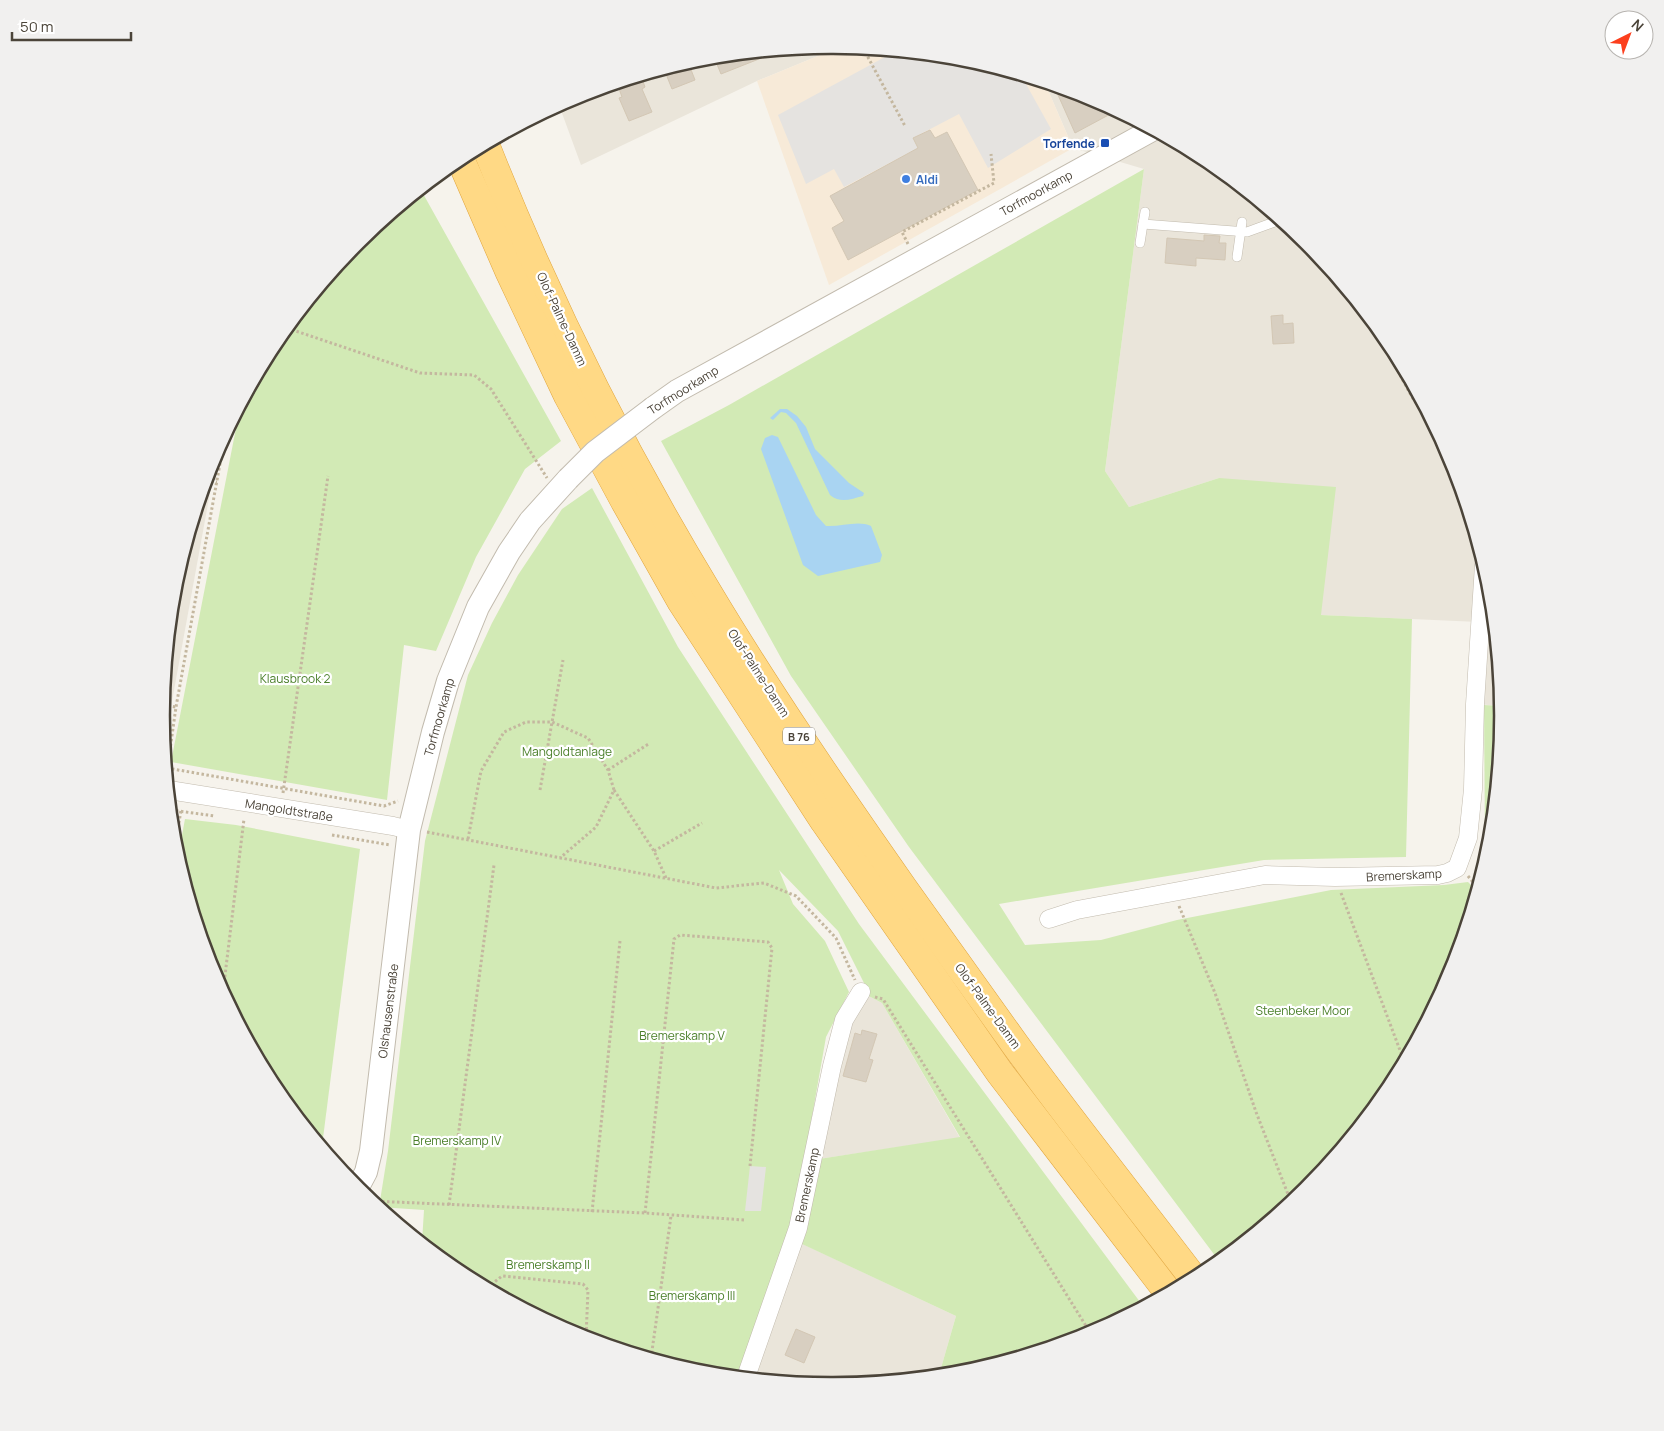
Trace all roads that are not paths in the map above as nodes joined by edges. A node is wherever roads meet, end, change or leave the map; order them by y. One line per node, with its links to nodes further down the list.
1 (1146, 133): 12 (street, Torfmoorkamp, bridge)
2 (488, 150): 16 (highway, Olof-Palme-Damm / B 76)
3 (463, 166): 17 (highway, B 76)
4 (1145, 212): 6 (lane)
5 (1273, 223): 7 (lane)
6 (1143, 224): 7 (lane); 8 (lane)
7 (1241, 227): 9 (lane)
8 (1140, 243)
9 (1238, 257)
10 (1482, 593): 13 (street, Bremerskamp)
11 (176, 791): 12 (street, Mangoldtstraße)
12 (409, 830): 15 (street, Olshausenstraße)
13 (1048, 919)
14 (861, 992): 18 (street, Bremerskamp)
15 (362, 1180)
16 (1189, 1273)
17 (1165, 1288)
18 (748, 1372)

